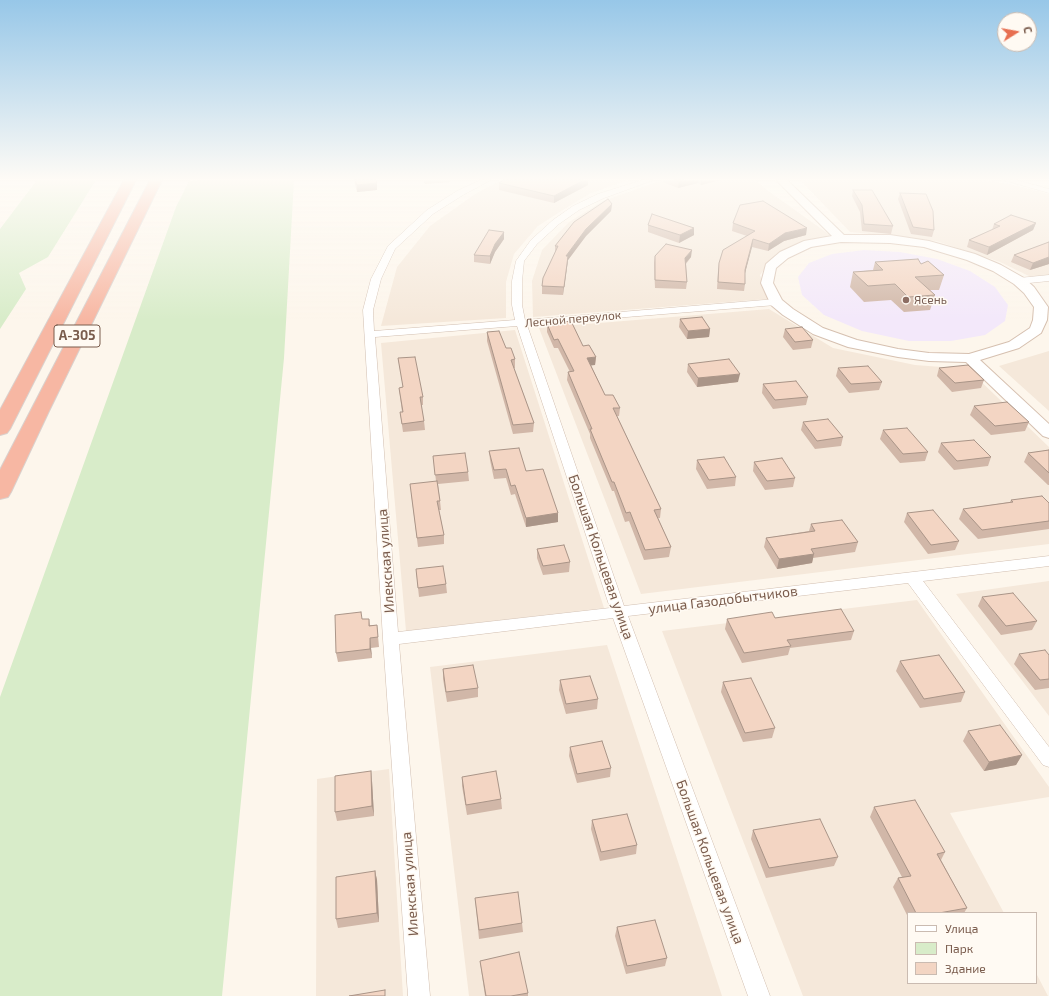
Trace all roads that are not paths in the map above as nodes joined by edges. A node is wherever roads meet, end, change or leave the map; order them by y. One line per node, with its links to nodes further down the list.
1 (106, 226): 13 (highway, А-305)
2 (132, 226): 15 (highway, А-305)
3 (414, 226): 11 (street, Илекская улица)
4 (551, 226): 10 (street, Большая Кольцевая улица)
5 (829, 226): 6 (street)
6 (841, 238): 8 (street); 9 (street)
7 (1049, 278): 8 (street)
8 (1019, 281): 12 (street)
9 (776, 302): 10 (street, Лесной переулок); 12 (street)
10 (521, 324): 11 (street, Лесной переулок); 18 (street, Большая Кольцевая улица)
11 (370, 334): 19 (street, Илекская улица)
12 (970, 358): 14 (street)
13 (0, 429)
14 (1049, 433)
15 (0, 492)
16 (1049, 561): 17 (street, улица Газодобытчиков)
17 (912, 577): 18 (street, улица Газодобытчиков); 20 (street)
18 (620, 613): 19 (street, улица Газодобытчиков); 22 (street, Большая Кольцевая улица)
19 (391, 639): 21 (street, Илекская улица)
20 (1049, 760)
21 (419, 996)
22 (759, 996)

